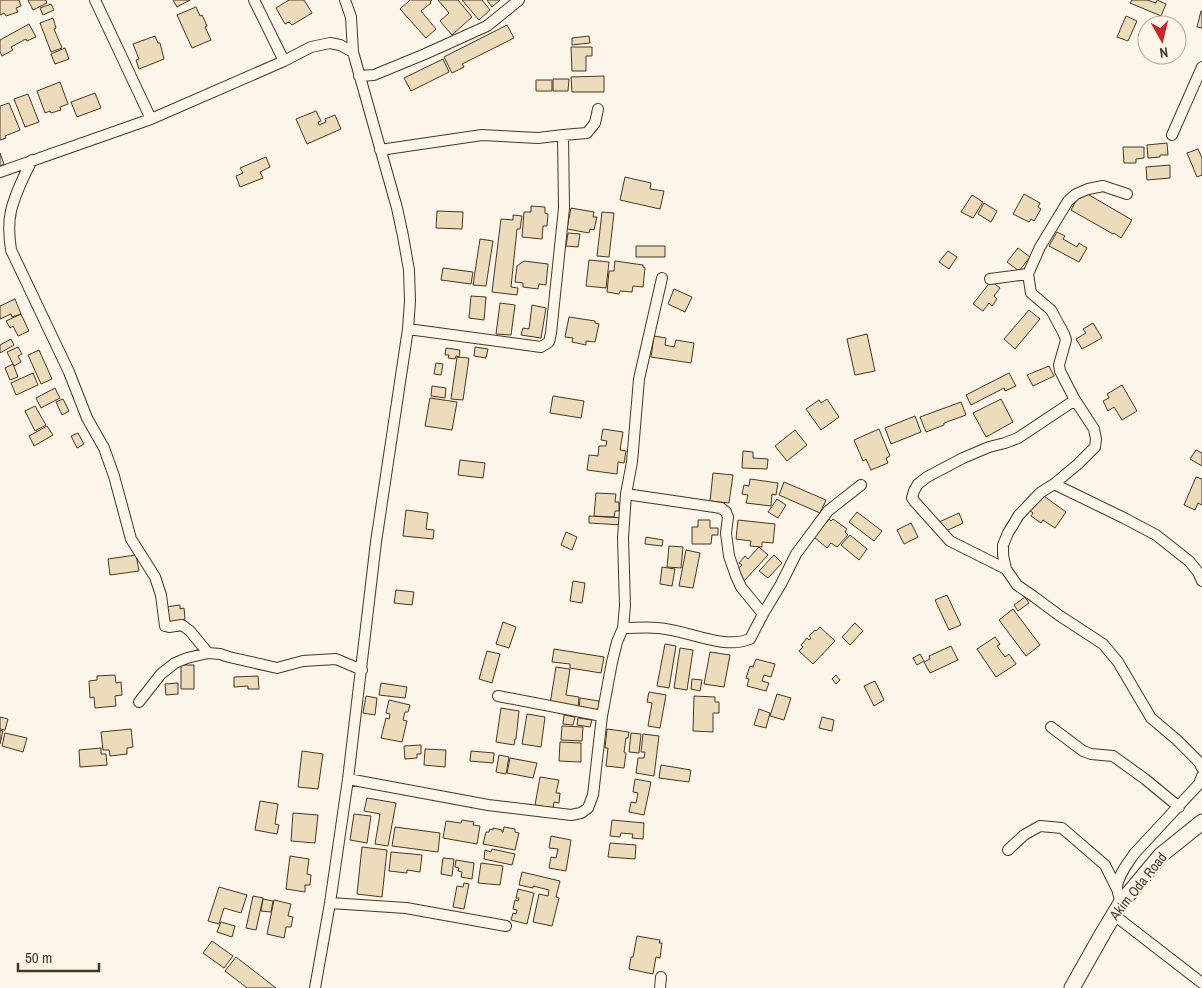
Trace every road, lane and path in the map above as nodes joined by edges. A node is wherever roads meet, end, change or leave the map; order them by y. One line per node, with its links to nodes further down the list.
1 (95, 0): 10 (street)
2 (254, 0): 6 (street)
3 (345, 0): 5 (street)
4 (519, 0): 8 (street)
5 (353, 52): 6 (street); 8 (street)
6 (284, 61): 10 (street)
7 (1202, 67): 12 (street)
8 (359, 76): 13 (street)
9 (598, 109): 11 (street)
10 (151, 120): 14 (street)
11 (563, 134): 13 (street); 20 (street)
12 (1172, 134)
13 (380, 150): 20 (street)
14 (32, 160): 15 (street); 29 (street)
15 (0, 172)
16 (1127, 194): 17 (street)
17 (1028, 274): 19 (street); 21 (street)
18 (662, 278): 24 (street)
19 (990, 279)
20 (408, 329): 30 (street)
21 (1075, 400): 22 (street); 25 (street)
22 (1054, 484): 25 (street); 26 (street)
23 (861, 485): 27 (street)
24 (626, 494): 27 (street); 28 (street)
25 (1006, 569): 35 (street)
26 (1202, 581)
27 (763, 614): 28 (street)
28 (623, 628): 33 (street)
29 (208, 652): 30 (street); 32 (street)
30 (362, 670): 37 (street)
31 (498, 696): 33 (street)
32 (138, 702)
33 (602, 716): 37 (street)
34 (1051, 727): 38 (street)
35 (1202, 768)
36 (1202, 776): 38 (street)
37 (348, 780): 42 (street)
38 (1179, 807): 41 (street)
39 (1202, 822): 41 (main road, Akim Oda Road)
40 (1008, 850): 41 (street)
41 (1117, 902): 45 (street); 48 (main road, Akim Oda Road)
42 (330, 903): 43 (street); 46 (street)
43 (506, 926)
44 (661, 977): 47 (street)
45 (1202, 983)
46 (315, 988)
47 (660, 988)
48 (1072, 988)

